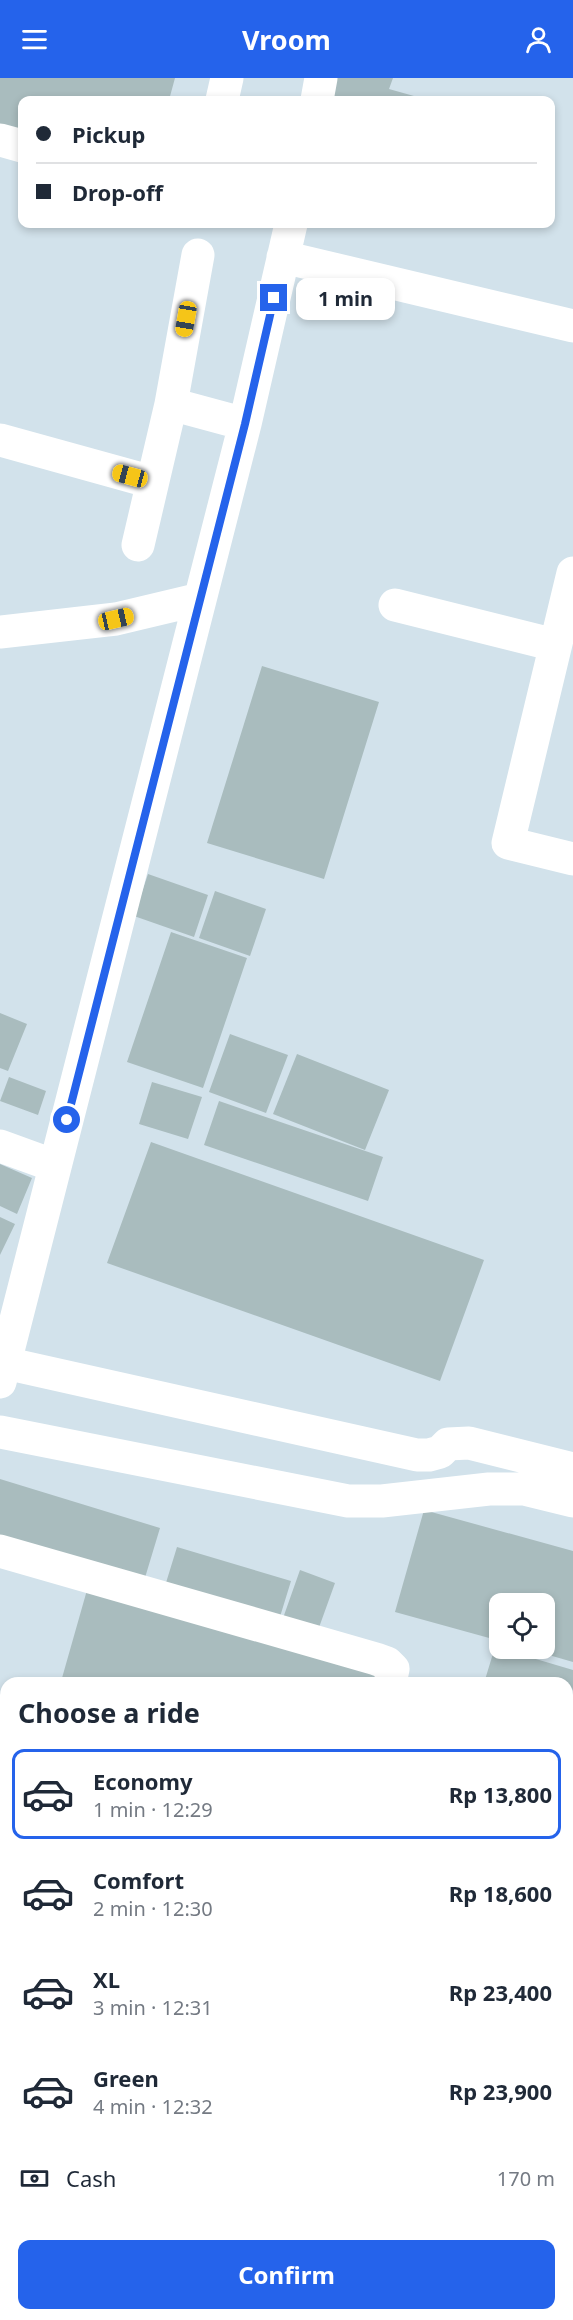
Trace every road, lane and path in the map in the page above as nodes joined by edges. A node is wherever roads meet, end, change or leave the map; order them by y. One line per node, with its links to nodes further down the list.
1 (227, 78): 3 (street)
2 (321, 78): 4 (street)
3 (223, 96)
4 (318, 96)
5 (0, 140): 6 (street)
6 (18, 145)
7 (290, 228): 9 (street)
8 (198, 255): 11 (street)
9 (284, 257): 10 (street); 12 (street)
10 (573, 326)
11 (171, 404): 12 (street); 14 (street)
12 (245, 424): 17 (street)
13 (0, 440): 14 (street)
14 (152, 482): 15 (street)
15 (138, 544)
16 (573, 573): 20 (street)
17 (200, 599): 19 (street); 23 (street)
18 (395, 605): 20 (street)
19 (0, 632)
20 (555, 645): 21 (street)
21 (573, 859)
22 (0, 1146): 23 (street)
23 (55, 1166): 24 (street)
24 (2, 1372): 26 (street)
25 (0, 1432): 27 (street)
26 (573, 1469)
27 (573, 1501)
28 (0, 1551): 29 (street)
29 (391, 1677)

